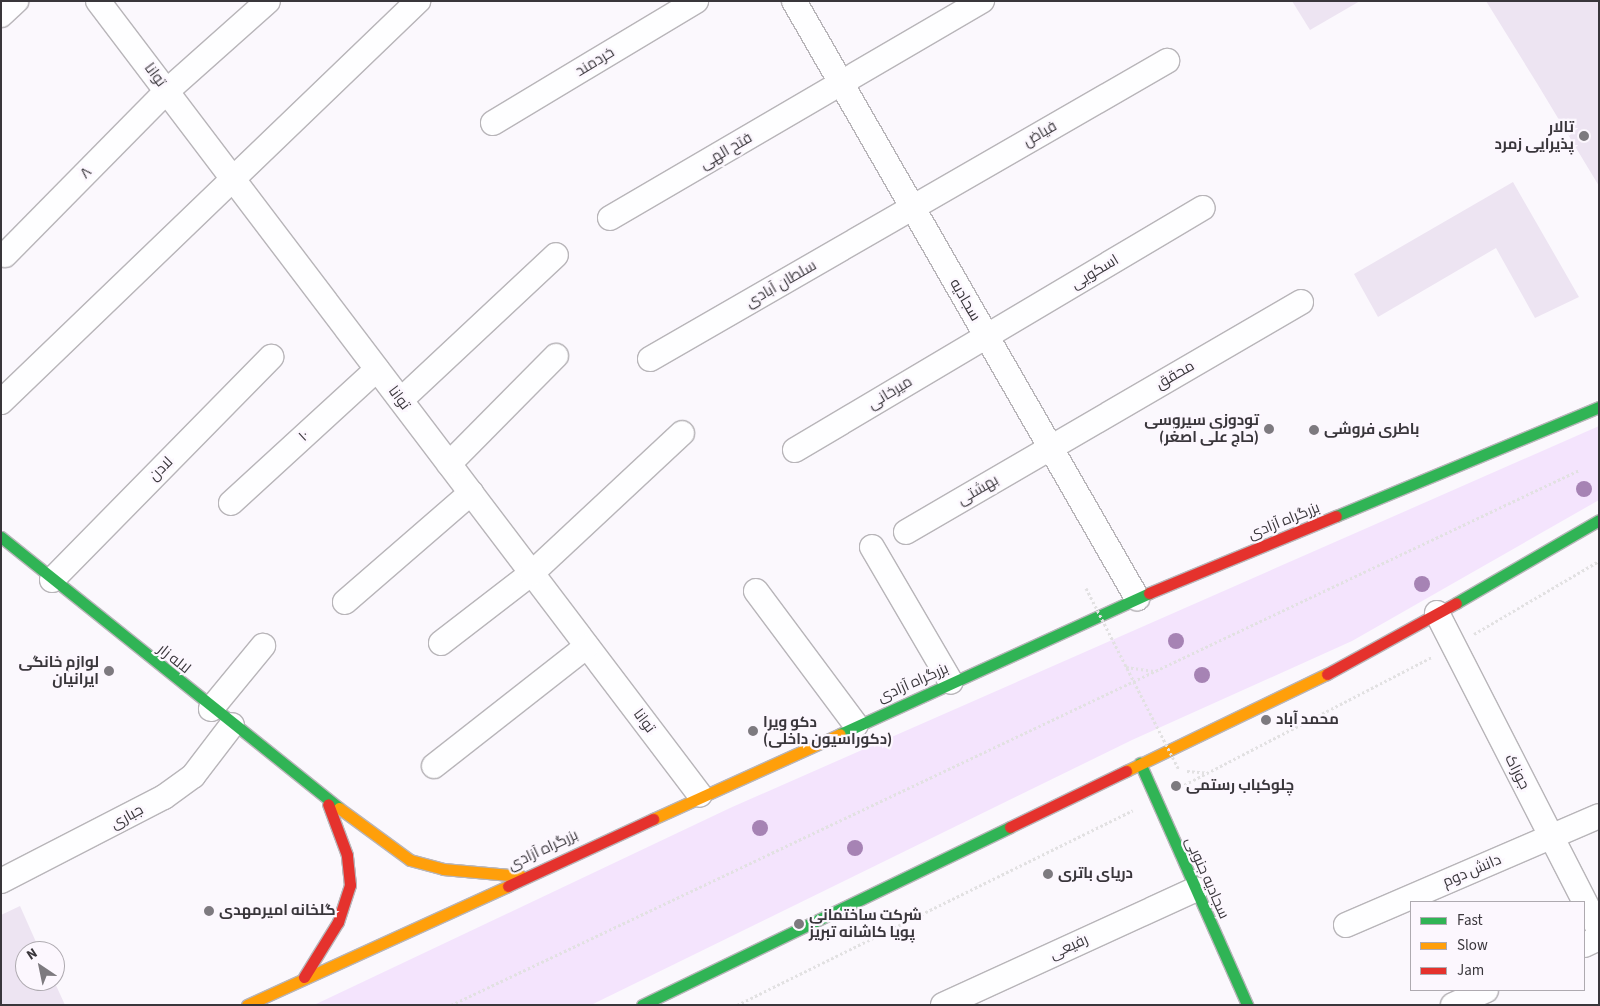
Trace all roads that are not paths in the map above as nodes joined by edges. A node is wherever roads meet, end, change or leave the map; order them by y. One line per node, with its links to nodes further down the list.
1 (16, 1): 8 (street)
2 (98, 1): 11 (street, توانا)
3 (268, 1): 11 (street, ۸)
4 (418, 1): 13 (street)
5 (696, 1): 12 (street, خردمند)
6 (794, 1): 10 (street, سجادیه)
7 (982, 1): 10 (street, فتح الهی)
8 (1, 15)
9 (1167, 61): 14 (street, فیاض)
10 (841, 84): 14 (street, سجادیه); 16 (street, فتح الهی)
11 (167, 91): 13 (street, توانا); 18 (street, ۸)
12 (493, 122)
13 (233, 179): 24 (street, توانا); 26 (street)
14 (912, 208): 20 (street, سجادیه); 23 (street, سلطان آبادی)
15 (1203, 208): 20 (street, اسکویی)
16 (610, 218)
17 (556, 255): 25 (street)
18 (5, 256)
19 (1300, 302): 29 (street, محقق)
20 (986, 336): 29 (street, سجادیه); 30 (street, میرخانی)
21 (556, 356): 31 (street)
22 (271, 357): 39 (street, لادن)
23 (650, 359)
24 (377, 369): 25 (street, توانا); 33 (street, ۱۰)
25 (401, 400): 31 (street, توانا)
26 (1, 402)
27 (1599, 408): 41 (main road, بزرگراه آزادی)
28 (682, 433): 38 (street)
29 (1050, 448): 35 (street, بهشتی); 41 (street, سجادیه)
30 (795, 450)
31 (449, 464): 32 (street, توانا)
32 (471, 493): 38 (street, توانا); 42 (street)
33 (231, 503)
34 (1599, 520): 43 (main road)
35 (906, 532)
36 (1, 537): 39 (main road, لاله زار)
37 (872, 548): 47 (street)
38 (532, 573): 44 (street); 46 (street, توانا)
39 (52, 580): 48 (main road, لاله زار)
40 (756, 591): 50 (street)
41 (1136, 598): 47 (main road, بزرگراه آزادی)
42 (345, 602)
43 (1437, 613): 51 (main road); 56 (street, جوزاک)
44 (441, 643)
45 (263, 646): 48 (street)
46 (587, 646): 52 (street); 53 (street, توانا)
47 (951, 682): 50 (main road, بزرگراه آزادی)
48 (212, 709): 49 (main road, لاله زار)
49 (232, 725): 54 (main road, لاله زار); 57 (street, جباری)
50 (856, 725): 53 (main road, بزرگراه آزادی)
51 (1140, 764): 59 (main road, سجادیه جنوبی); 69 (main road)
52 (434, 766)
53 (700, 795): 58 (main road, بزرگراه آزادی)
54 (328, 804): 58 (main road, لاله زار); 66 (main road)
55 (1599, 816): 56 (street, دانش دوم)
56 (1550, 837): 60 (street, جوزاک); 62 (street, دانش دوم)
57 (5, 873)
58 (521, 876): 66 (main road, بزرگراه آزادی)
59 (1196, 889): 70 (street, رفیعی); 71 (main road, سجادیه جنوبی)
60 (1584, 901)
61 (1585, 903): 63 (street, جوزاک)
62 (1346, 925)
63 (1599, 930)
64 (1599, 938): 65 (street)
65 (1585, 945)
66 (304, 977): 68 (main road, بزرگراه آزادی)
67 (1484, 991): 72 (street)
68 (247, 1005)
69 (642, 1005)
70 (942, 1005)
71 (1247, 1005)
72 (1453, 1005)

